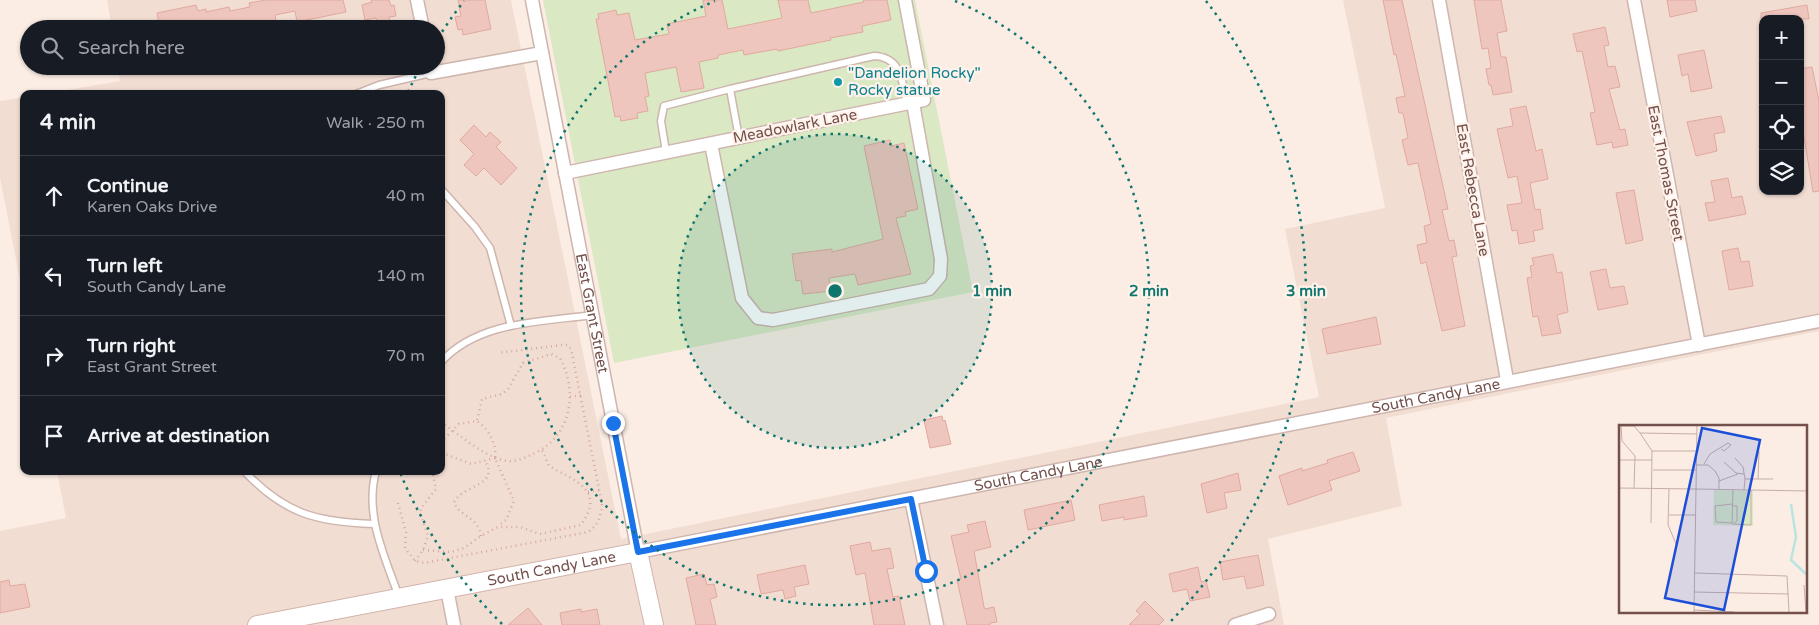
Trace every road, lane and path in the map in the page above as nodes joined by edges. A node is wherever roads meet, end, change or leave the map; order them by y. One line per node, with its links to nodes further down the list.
1 (417, 0): 6 (street)
2 (532, 0): 7 (street, East Grant Street)
3 (905, 0): 14 (street)
4 (1438, 0): 26 (street, East Rebecca Lane)
5 (1634, 0): 23 (street, East Thomas Street)
6 (421, 20)
7 (542, 53): 8 (street); 18 (street, East Grant Street)
8 (445, 68)
9 (413, 75): 10 (lane)
10 (379, 85): 12 (lane); 13 (lane)
11 (730, 89): 14 (lane); 15 (lane); 17 (lane)
12 (366, 90)
13 (380, 90)
14 (910, 103): 15 (street, Meadowlark Lane); 16 (street)
15 (739, 138): 16 (street, Meadowlark Lane)
16 (711, 144): 17 (street, Meadowlark Lane)
17 (666, 152): 18 (street, Meadowlark Lane)
18 (565, 173): 20 (street, East Grant Street)
19 (445, 193): 22 (lane)
20 (592, 315): 22 (lane); 51 (street, East Grant Street)
21 (1819, 321): 23 (street, South Candy Lane)
22 (511, 326): 25 (lane)
23 (1699, 345): 26 (street, South Candy Lane)
24 (498, 353): 27 (path)
25 (445, 359)
26 (1507, 380): 42 (street, South Candy Lane)
27 (581, 395): 28 (path); 40 (path)
28 (570, 397): 29 (path); 33 (path)
29 (477, 421): 31 (path); 35 (path)
30 (445, 425): 31 (path)
31 (455, 431): 32 (path); 35 (path)
32 (445, 439)
33 (542, 450): 35 (path); 41 (path)
34 (445, 454): 36 (path)
35 (495, 458): 36 (path); 45 (path)
36 (485, 461): 47 (path)
37 (249, 475): 44 (lane)
38 (375, 475): 44 (lane)
39 (433, 475): 49 (path)
40 (599, 490): 41 (path); 48 (path)
41 (587, 492): 46 (path)
42 (911, 499): 51 (street, South Candy Lane); 60 (street)
43 (398, 503): 53 (path)
44 (374, 524): 55 (lane)
45 (498, 526): 46 (path); 47 (path)
46 (553, 532): 48 (path)
47 (481, 536): 50 (path)
48 (554, 539): 52 (path)
49 (423, 550): 50 (path); 53 (path)
50 (452, 552): 52 (path)
51 (638, 552): 54 (main road, South Candy Lane); 59 (main road, East Grant Street)
52 (453, 559): 53 (path)
53 (415, 561)
54 (447, 589): 55 (main road, South Candy Lane); 58 (street)
55 (399, 598): 57 (main road, South Candy Lane)
56 (1269, 614): 61 (street)
57 (257, 625)
58 (454, 625)
59 (654, 625)
60 (937, 625)
61 (1235, 625)

